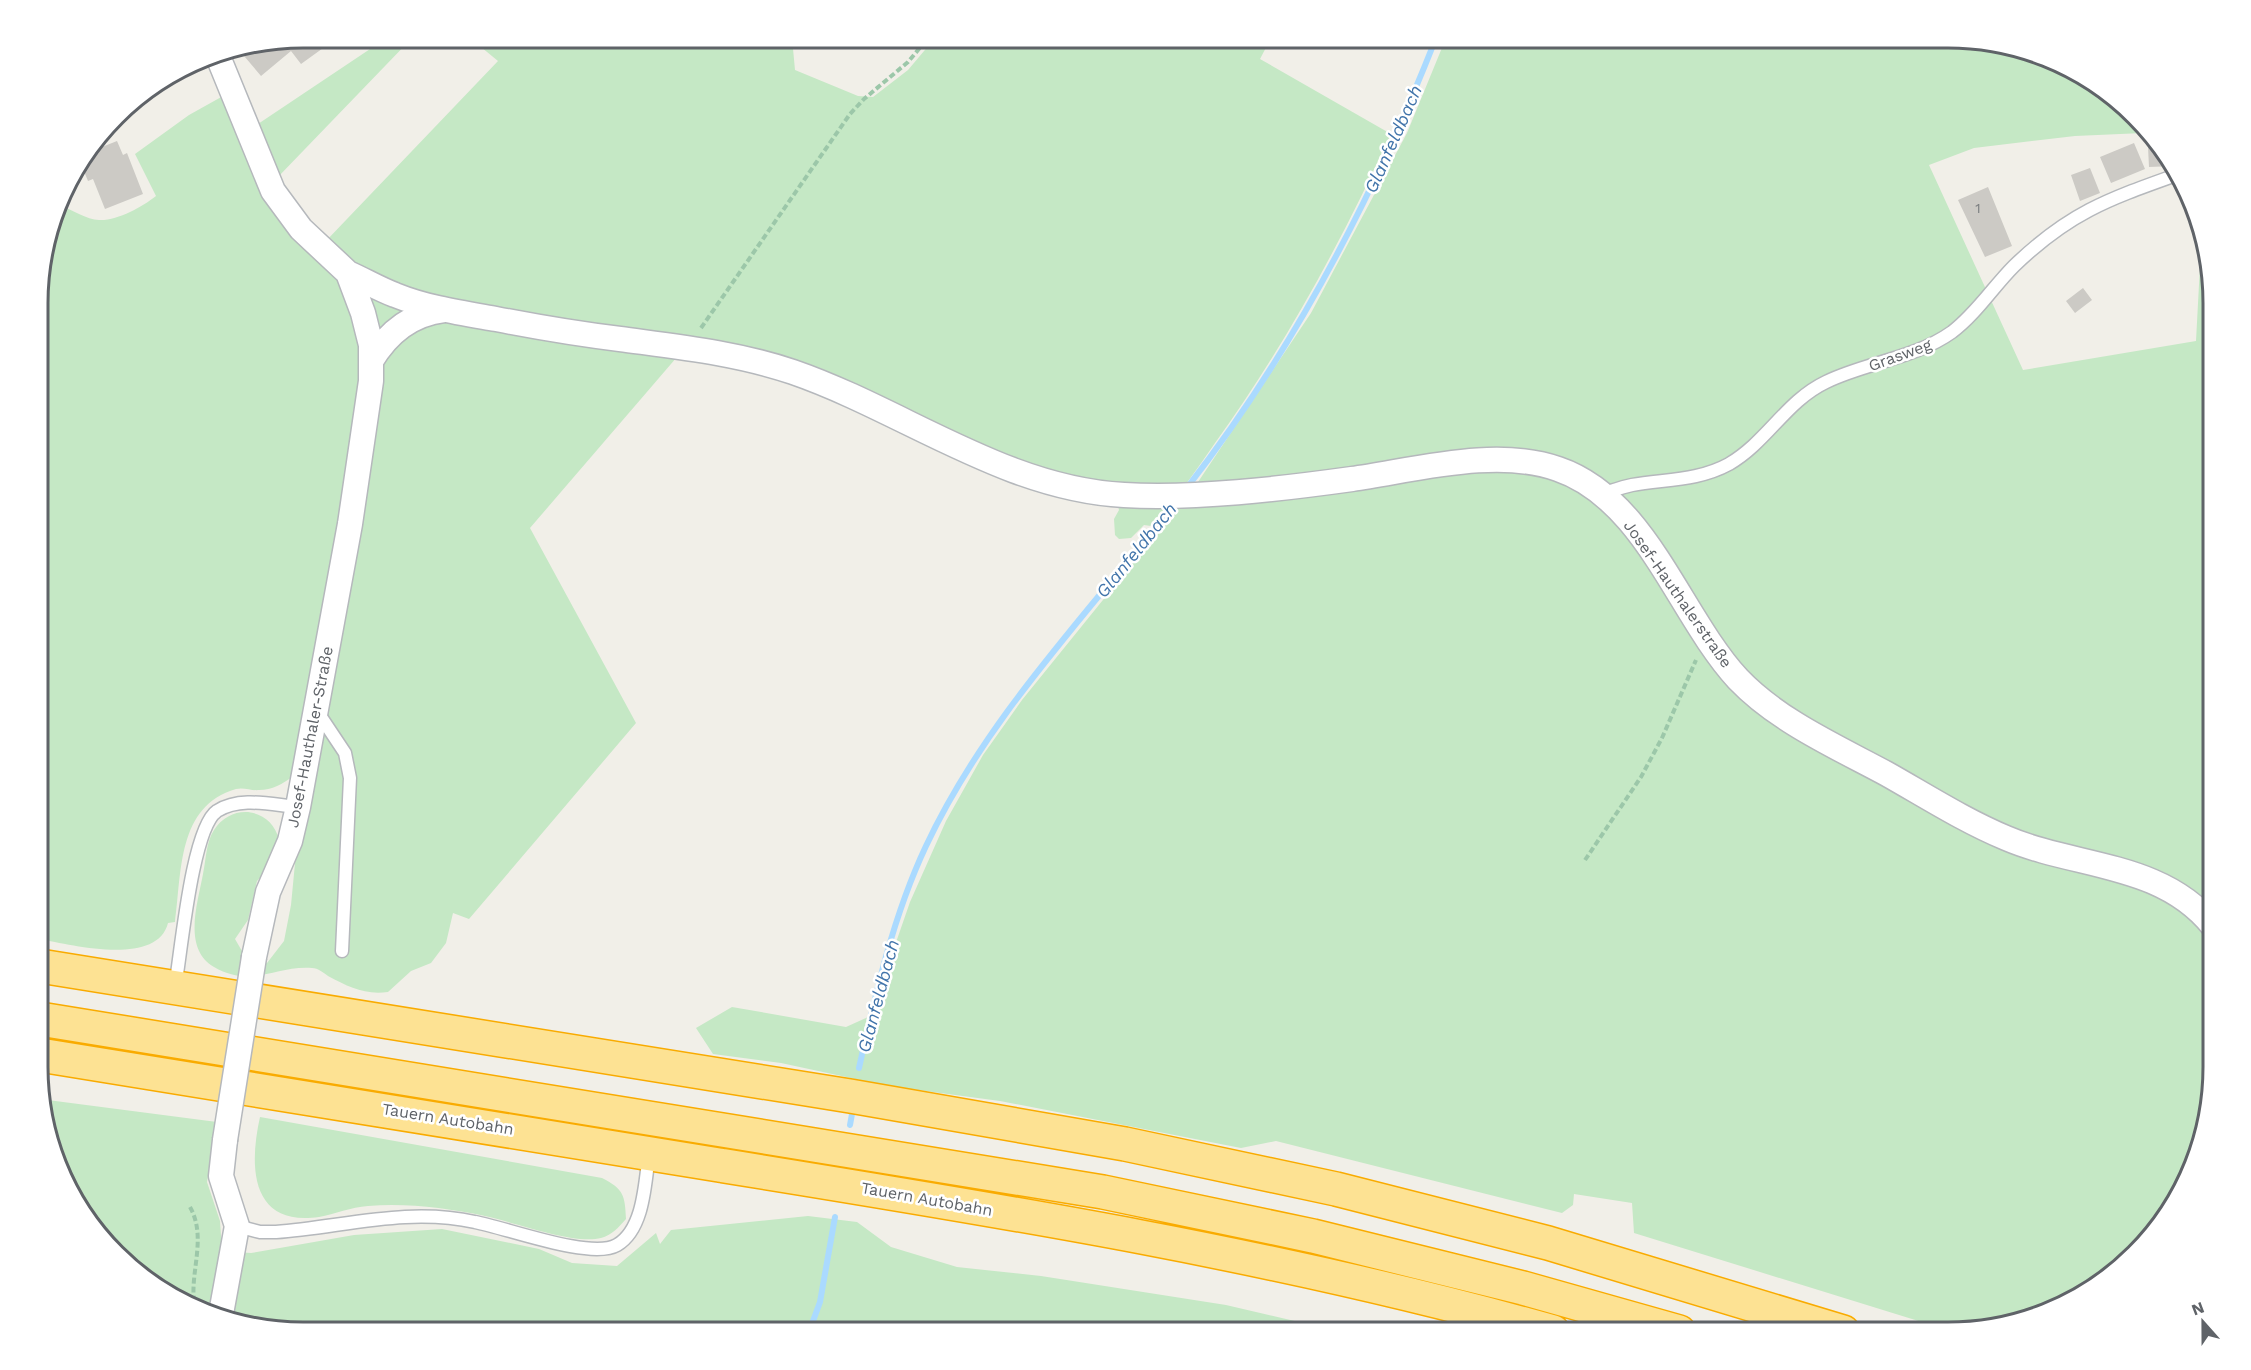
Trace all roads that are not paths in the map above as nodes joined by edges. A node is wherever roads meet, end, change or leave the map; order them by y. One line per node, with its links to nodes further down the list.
1 (221, 62): 3 (street, Josef-Hauthaler-Straße)
2 (2170, 177): 6 (lane, Grasweg)
3 (348, 273): 4 (street); 5 (street, Josef-Hauthaler-Straße)
4 (444, 310): 5 (street); 6 (street, Josef-Hauthalerstraße)
5 (371, 361): 7 (street, Josef-Hauthaler-Straße)
6 (1600, 494): 9 (street, Josef-Hauthalerstraße)
7 (316, 710): 8 (street, Josef-Hauthaler-Straße); 10 (lane)
8 (298, 807): 12 (lane); 16 (street, Josef-Hauthaler-Straße, bridge)
9 (2203, 915)
10 (342, 951)
11 (48, 967): 12 (highway)
12 (175, 988): 20 (highway)
13 (48, 1021): 19 (highway)
14 (48, 1056): 15 (highway, Tauern Autobahn)
15 (649, 1153): 16 (lane); 18 (highway, Tauern Autobahn)
16 (237, 1226): 17 (street, Josef-Hauthaler-Straße)
17 (222, 1308)
18 (1513, 1322)
19 (1644, 1322)
20 (1810, 1322)

